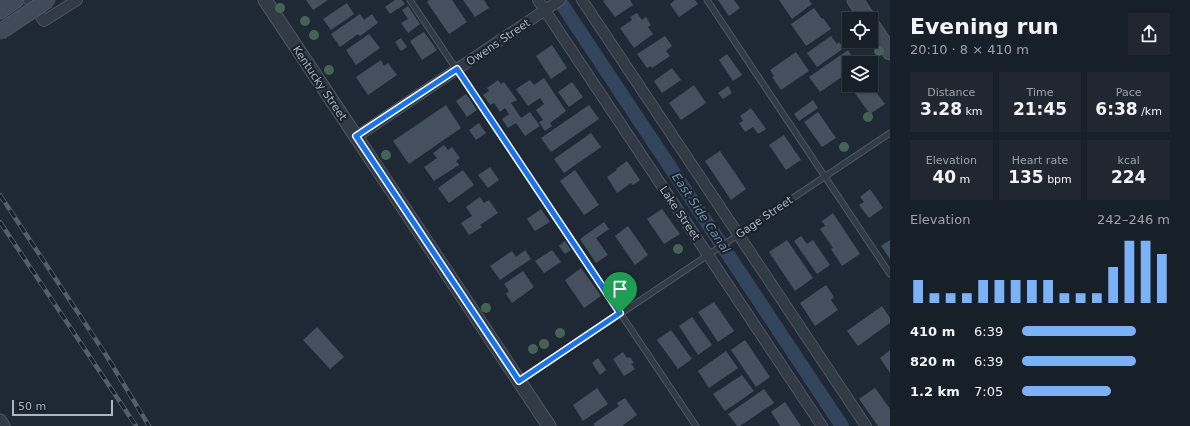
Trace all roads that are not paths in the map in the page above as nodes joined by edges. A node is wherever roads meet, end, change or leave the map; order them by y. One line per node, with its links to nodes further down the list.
1 (16, 0): 13 (main road)
2 (29, 0): 4 (street)
3 (48, 0): 15 (main road, bridge)
4 (77, 0)
5 (265, 0): 20 (street, Kentucky Street)
6 (410, 0): 18 (lane)
7 (538, 0): 12 (street, Lake Street)
8 (560, 0): 12 (street, Owens Street)
9 (582, 0): 22 (street)
10 (707, 0): 21 (lane)
11 (855, 0): 14 (main road)
12 (545, 10): 18 (street, Owens Street); 23 (street, Lake Street)
13 (0, 11)
14 (863, 12)
15 (0, 32)
16 (878, 34): 17 (main road)
17 (890, 52)
18 (457, 69): 20 (street, Owens Street); 25 (lane)
19 (890, 134): 21 (lane, Gage Street)
20 (356, 136): 26 (street, Kentucky Street)
21 (825, 177): 22 (lane, Gage Street); 24 (lane)
22 (738, 235): 23 (lane, Gage Street); 32 (street)
23 (708, 255): 25 (lane, Gage Street); 31 (street, Lake Street)
24 (890, 274)
25 (620, 313): 26 (lane, Gage Street); 30 (lane)
26 (519, 381): 29 (street, Kentucky Street)
27 (0, 421): 28 (street)
28 (3, 426)
29 (549, 426)
30 (696, 426)
31 (822, 426)
32 (866, 426)

